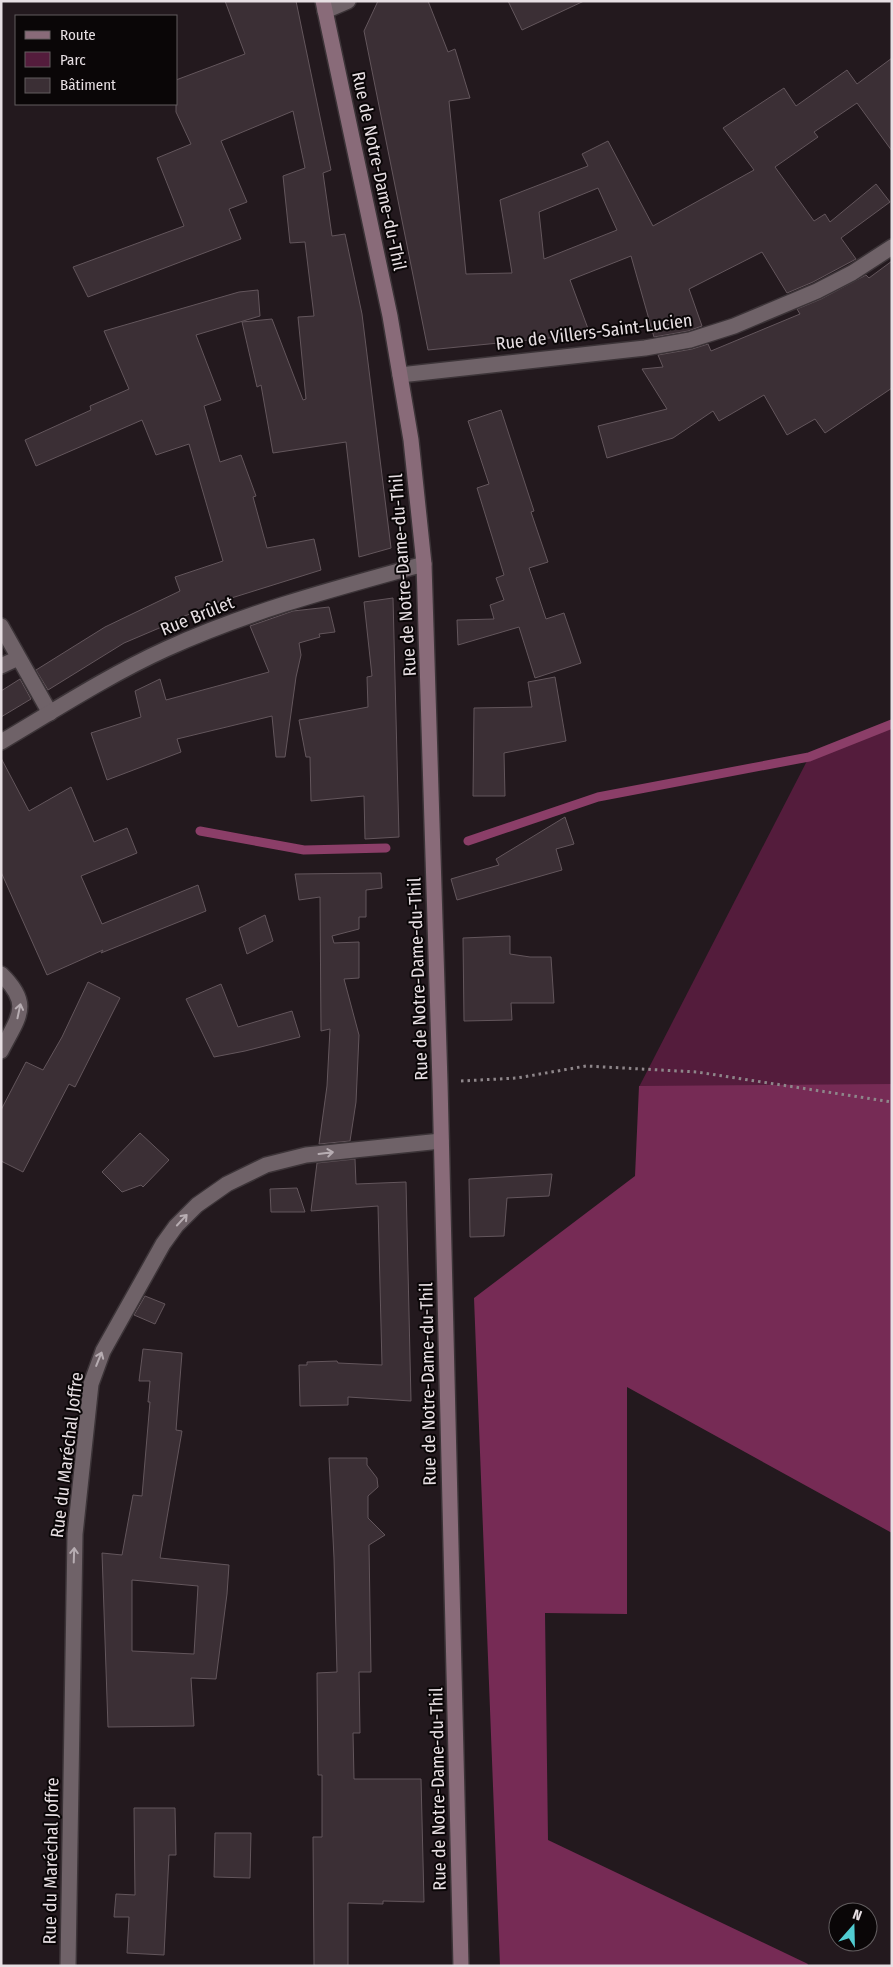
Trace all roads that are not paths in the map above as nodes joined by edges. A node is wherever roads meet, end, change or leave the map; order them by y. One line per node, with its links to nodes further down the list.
1 (348, 1): 2 (street)
2 (324, 6): 4 (main road, Rue de Notre-Dame-du-Thil)
3 (892, 247): 4 (street, Rue de Villers-Saint-Lucien)
4 (400, 375): 5 (main road, Rue de Notre-Dame-du-Thil)
5 (424, 564): 9 (street, Rue Brûlet); 13 (main road, Rue de Notre-Dame-du-Thil)
6 (1, 626): 7 (street)
7 (18, 658): 8 (street); 9 (street)
8 (1, 666)
9 (50, 713): 10 (street, Rue Brûlet)
10 (1, 742)
11 (1, 974): 12 (street, one-way to 11)
12 (1, 1051)
13 (441, 1141): 14 (street, Rue du Maréchal Joffre, one-way to 13); 15 (main road, Rue de Notre-Dame-du-Thil)
14 (68, 1966)
15 (461, 1966)

